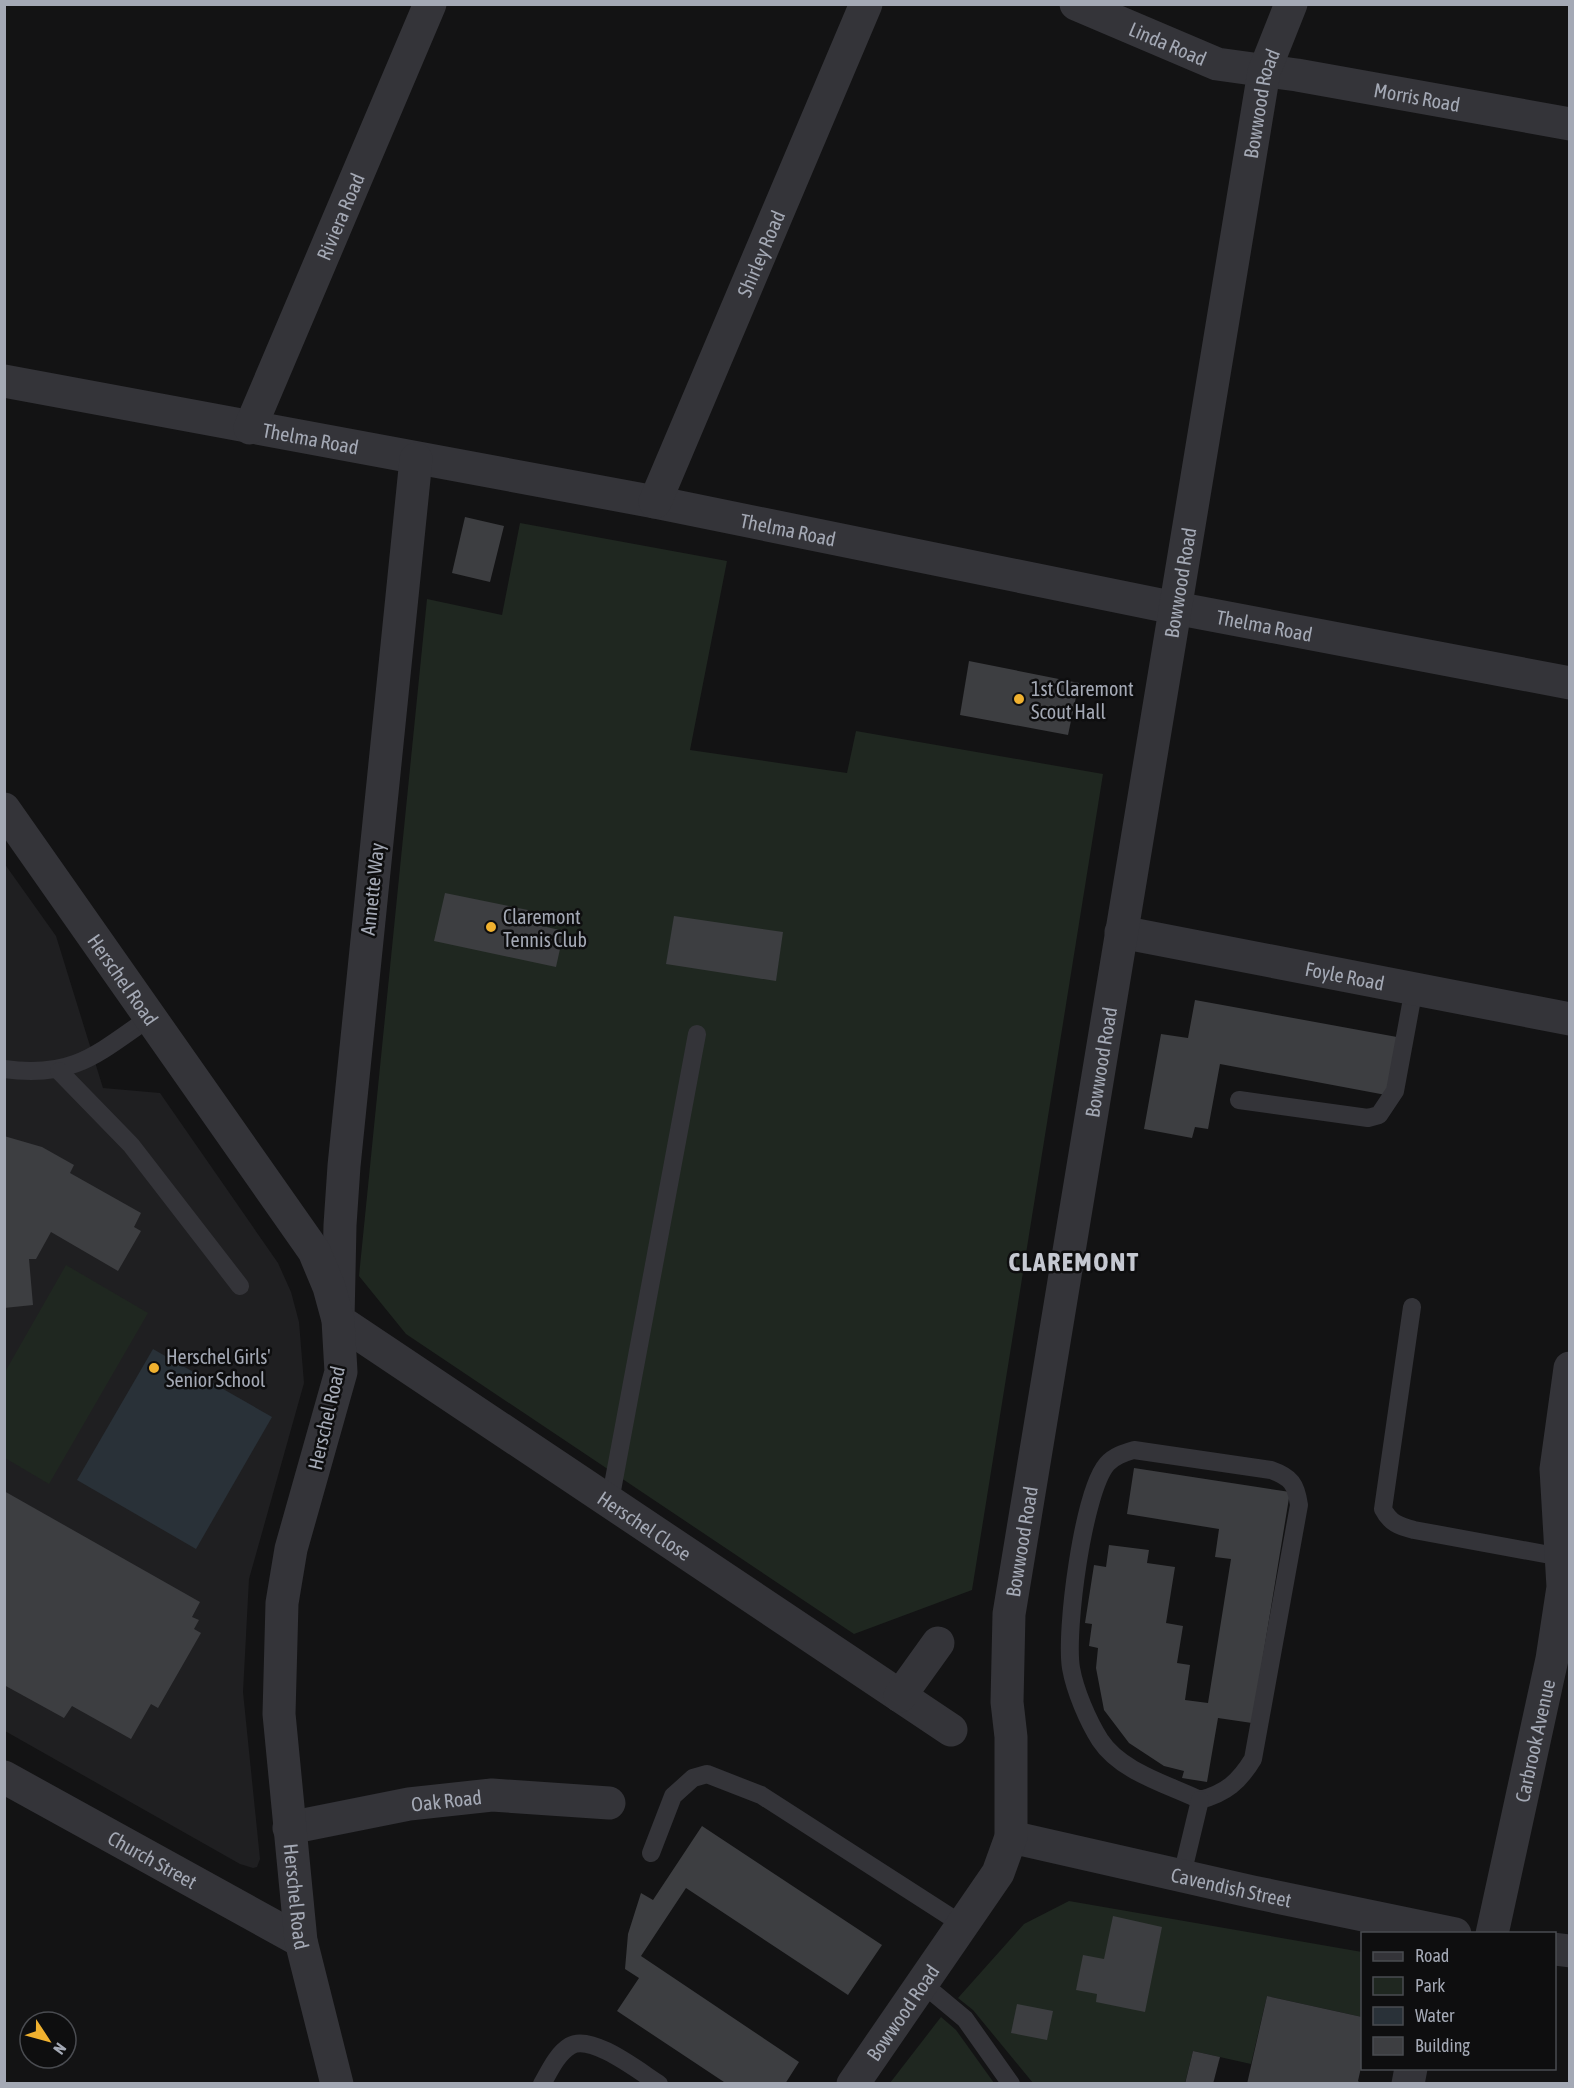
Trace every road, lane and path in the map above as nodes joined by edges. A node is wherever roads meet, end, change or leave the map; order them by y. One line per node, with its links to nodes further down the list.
1 (430, 4): 8 (street, Riviera Road)
2 (866, 4): 10 (street, Shirley Road)
3 (1076, 4): 5 (street, Linda Road)
4 (1291, 4): 5 (street, Bowwood Road)
5 (1264, 72): 6 (street, Morris Road); 11 (street, Bowwood Road)
6 (1569, 124)
7 (4, 381): 8 (street, Thelma Road)
8 (250, 428): 9 (street, Thelma Road)
9 (416, 459): 10 (street, Thelma Road); 24 (street, Annette Way)
10 (655, 502): 11 (street, Thelma Road)
11 (1175, 608): 12 (street, Thelma Road); 14 (street, Bowwood Road)
12 (1569, 683)
13 (4, 809): 16 (street, Herschel Road)
14 (1121, 932): 15 (street, Foyle Road); 35 (street, Bowwood Road)
15 (1414, 988): 17 (street, Foyle Road); 21 (lane)
16 (152, 1016): 20 (lane); 24 (street, Herschel Road)
17 (1569, 1019)
18 (697, 1034): 26 (lane)
19 (4, 1069): 20 (lane)
20 (59, 1071): 22 (lane)
21 (1239, 1100)
22 (240, 1286)
23 (1412, 1307): 27 (lane)
24 (338, 1320): 26 (street, Herschel Close); 34 (street, Herschel Road)
25 (1569, 1368): 27 (street, Carbrook Avenue)
26 (609, 1501): 29 (street, Herschel Close)
27 (1561, 1557): 40 (street, Carbrook Avenue)
28 (938, 1643): 29 (street)
29 (900, 1696): 30 (street, Herschel Close)
30 (951, 1730)
31 (4, 1778): 41 (street, Church Street)
32 (1200, 1800): 32 (lane); 37 (lane)
33 (609, 1803): 34 (street, Oak Road)
34 (289, 1828): 41 (street, Herschel Road)
35 (1011, 1837): 37 (street, Cavendish Street); 38 (street, Bowwood Road)
36 (651, 1853): 38 (lane)
37 (1182, 1875): 39 (street, Cavendish Street)
38 (963, 1925): 42 (street, Bowwood Road)
39 (1443, 1932)
40 (1492, 1932)
41 (301, 1941): 43 (street, Herschel Road)
42 (923, 1984): 46 (street, Bowwood Road); 47 (lane)
43 (337, 2084)
44 (542, 2084): 45 (lane)
45 (659, 2084)
46 (853, 2084)
47 (1011, 2084)

